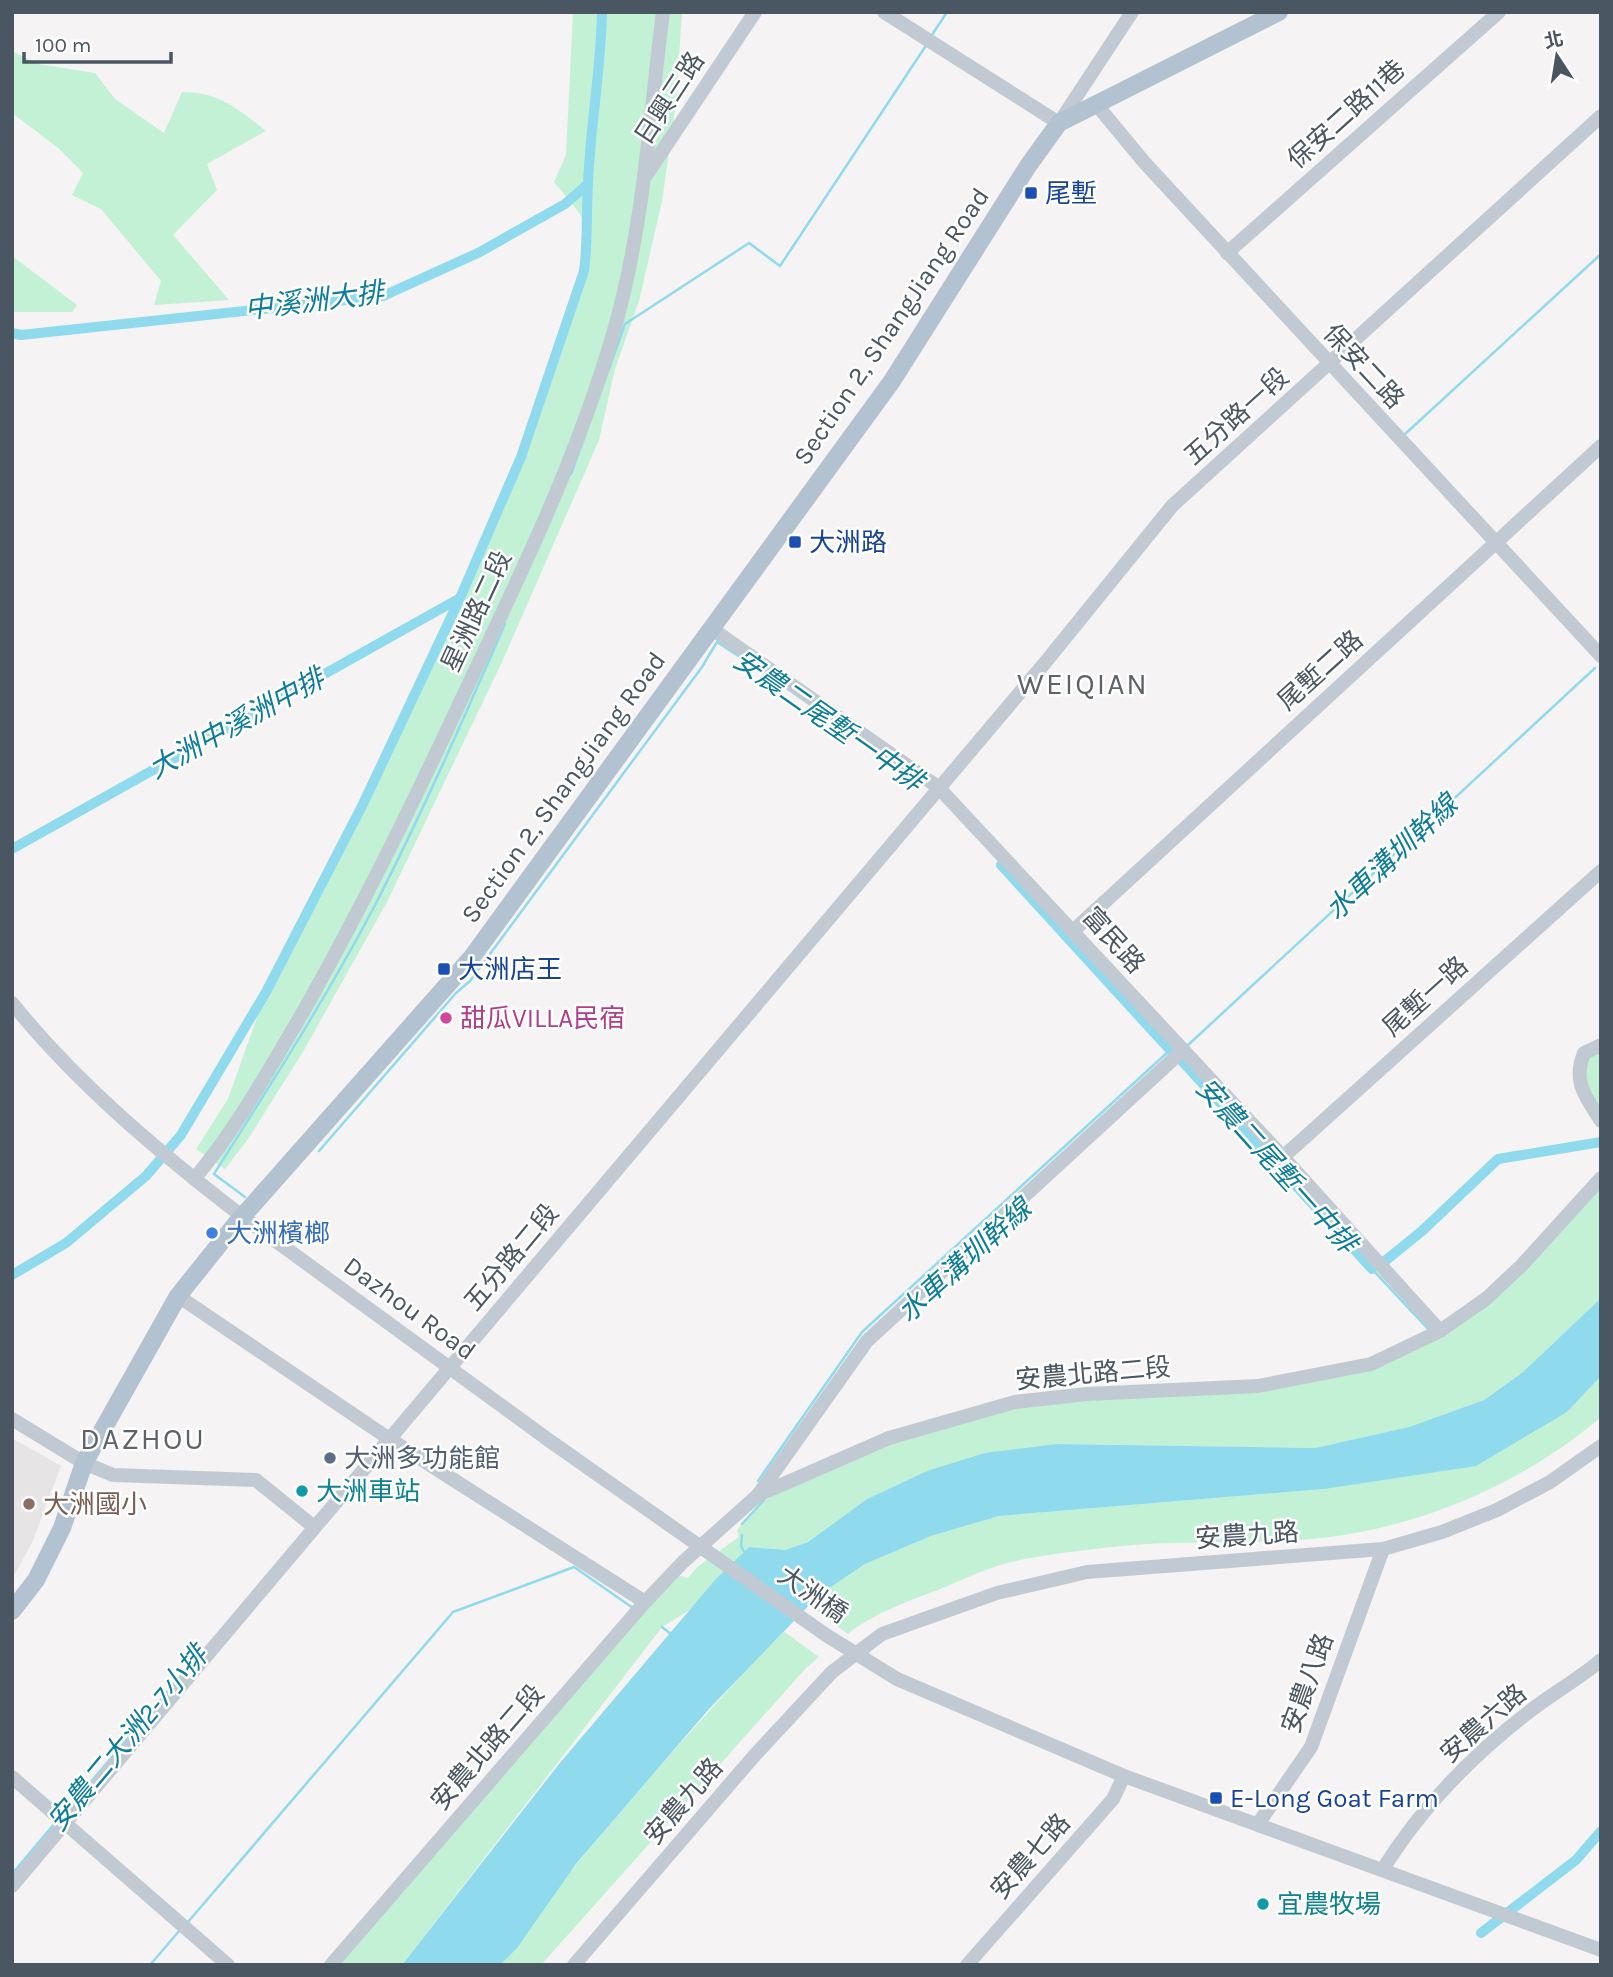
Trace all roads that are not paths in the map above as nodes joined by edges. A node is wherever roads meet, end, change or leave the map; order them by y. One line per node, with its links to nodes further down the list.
1 (663, 12): 10 (street, 星洲路二段)
2 (755, 12): 10 (street, 日興三路)
3 (884, 12): 9 (street)
4 (1132, 12): 9 (street)
5 (1279, 12): 7 (main road)
6 (1499, 12): 11 (street, 保安二路11巷)
7 (1096, 104): 9 (main road); 11 (street, 保安二路)
8 (1601, 116): 12 (street, 五分路一段)
9 (1059, 123): 15 (main road, Section 2, ShangJiang Road)
10 (647, 176): 26 (street, 星洲路二段)
11 (1227, 253): 12 (street, 保安二路)
12 (1330, 365): 14 (street, 保安二路); 17 (street, 五分路一段)
13 (1601, 446): 14 (street, 尾塹二路)
14 (1495, 543): 16 (street, 保安二路); 19 (street, 尾塹二路)
15 (712, 629): 17 (street, 富民路); 27 (main road, Section 2, ShangJiang Road)
16 (1601, 656)
17 (938, 787): 19 (street, 富民路); 30 (street, 五分路二段)
18 (1601, 871): 24 (street, 尾塹一路)
19 (1073, 931): 22 (street, 富民路)
20 (12, 1003): 26 (street, Dazhou Road)
21 (1601, 1045): 23 (street)
22 (1182, 1051): 24 (street, 富民路); 36 (street)
23 (1601, 1121)
24 (1283, 1157): 29 (street, 富民路)
25 (1601, 1178): 29 (street, 安農北路二段)
26 (194, 1179): 27 (street, Dazhou Road)
27 (243, 1217): 28 (main road, Section 2, ShangJiang Road); 30 (street, Dazhou Road)
28 (178, 1296): 32 (street); 35 (main road, Section 2, ShangJiang Road)
29 (1440, 1331): 36 (street, 安農北路二段)
30 (450, 1367): 32 (street, 五分路二段); 33 (street, Dazhou Road)
31 (12, 1419): 35 (street)
32 (388, 1438): 37 (street, 五分路二段); 39 (street)
33 (550, 1441): 42 (street, 大洲橋)
34 (1601, 1446): 38 (street, 安農九路)
35 (84, 1463): 37 (street); 40 (main road, Section 2, ShangJiang Road)
36 (758, 1495): 39 (street, 安農北路二段)
37 (314, 1527): 44 (street, 五分路二段)
38 (1383, 1549): 45 (street, 安農八路); 51 (street, 安農九路)
39 (645, 1602): 50 (street, 安農北路二段)
40 (12, 1611)
41 (1601, 1660): 46 (street, 安農六路)
42 (1124, 1776): 45 (street, 大洲橋); 52 (street, 安農七路)
43 (12, 1777): 44 (street)
44 (65, 1824): 47 (street, 五分路二段); 49 (street)
45 (1258, 1824): 46 (street, 大洲橋)
46 (1383, 1868): 48 (street, 大洲橋)
47 (12, 1886)
48 (1601, 1950)
49 (228, 1965)
50 (331, 1965)
51 (574, 1965)
52 (967, 1965)

